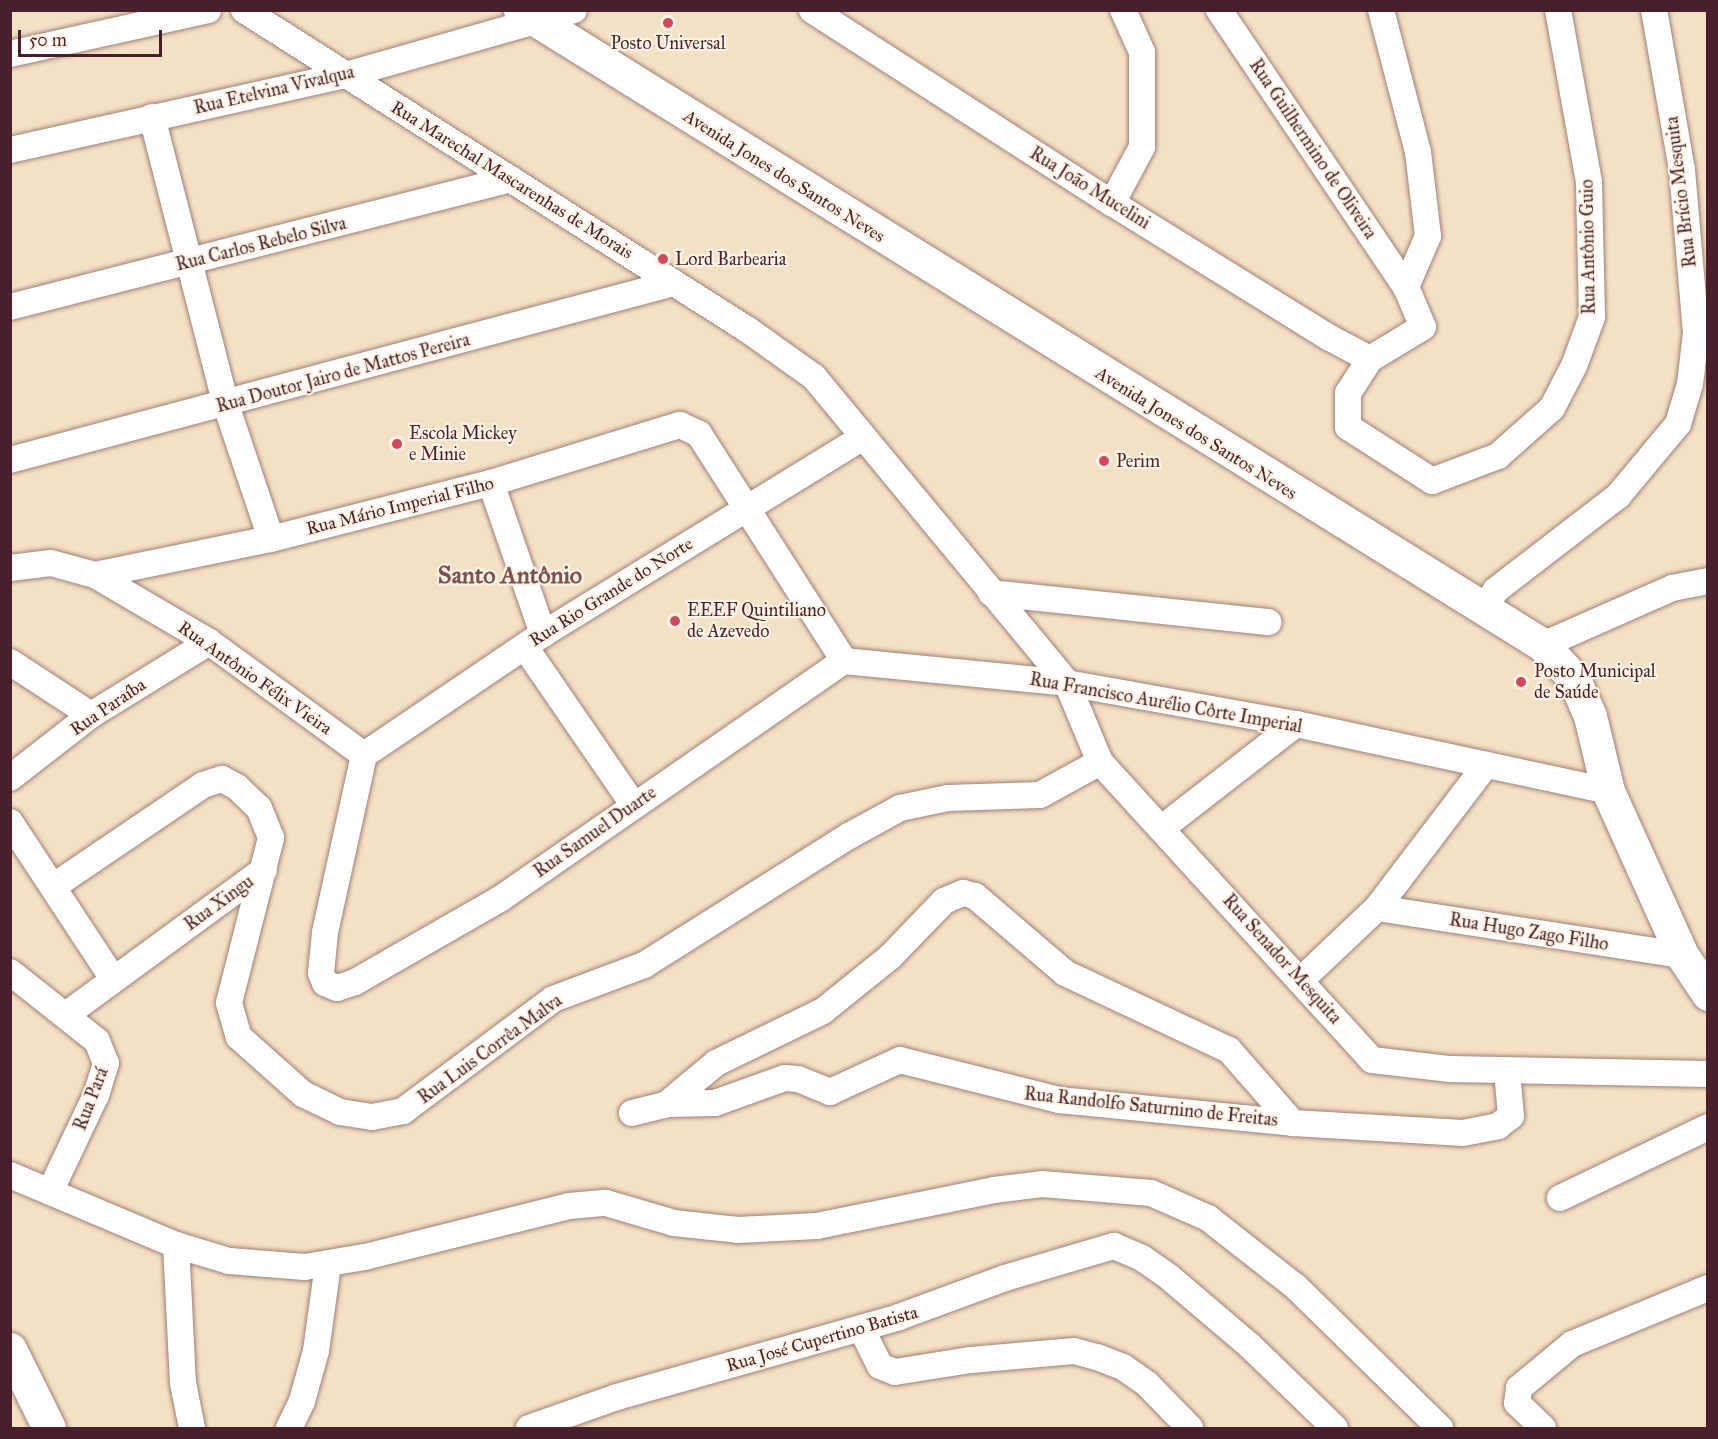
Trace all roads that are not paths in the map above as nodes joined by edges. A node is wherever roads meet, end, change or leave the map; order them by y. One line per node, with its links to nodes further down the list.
1 (208, 10): 11 (street)
2 (244, 10): 12 (street, Rua Marechal Mascarenhas de Morais)
3 (574, 10): 10 (street, Rua Etelvina Vivalqua)
4 (812, 10): 16 (street, Rua João Mucelini)
5 (1123, 10): 16 (street)
6 (1381, 10): 19 (street)
7 (1558, 10): 21 (street, Rua Antônio Guio)
8 (1654, 10): 32 (street, Rua Brício Mesquita)
9 (1222, 11): 19 (street, Rua Guilhermino de Oliveira)
10 (527, 15): 12 (street, Rua Etelvina Vivalqua); 32 (main road, Avenida Jones dos Santos Neves)
11 (10, 54)
12 (346, 75): 13 (street, Rua Etelvina Vivalqua); 15 (street, Rua Marechal Mascarenhas de Morais)
13 (152, 117): 14 (street, Rua Etelvina Vivalqua); 17 (street)
14 (10, 150)
15 (511, 179): 17 (street, Rua Carlos Rebelo Silva); 18 (street, Rua Marechal Mascarenhas de Morais)
16 (1112, 203): 21 (street, Rua João Mucelini)
17 (190, 262): 20 (street, Rua Carlos Rebelo Silva); 22 (street)
18 (674, 283): 22 (street, Rua Doutor Jairo de Mattos Pereira); 23 (street, Rua Marechal Mascarenhas de Morais)
19 (1406, 287): 21 (street, Rua Guilhermino de Oliveira)
20 (10, 307)
21 (1370, 359)
22 (226, 405): 24 (street, Rua Doutor Jairo de Mattos Pereira); 27 (street)
23 (863, 437): 26 (street, Rua Rio Grande do Norte); 31 (street, Rua Marechal Mascarenhas de Morais)
24 (10, 460)
25 (491, 483): 26 (street, Rua Mário Imperial Filho); 27 (street, Rua Mário Imperial Filho); 34 (street)
26 (747, 506): 34 (street, Rua Rio Grande do Norte); 37 (street)
27 (271, 539): 29 (street, Rua Mário Imperial Filho)
28 (10, 568): 29 (street, Rua Antônio Félix Vieira)
29 (95, 575): 35 (street, Rua Antônio Félix Vieira)
30 (1707, 581): 36 (street)
31 (991, 593): 33 (street); 39 (street, Rua Senador Mesquita)
32 (1482, 611): 36 (main road, Avenida Jones dos Santos Neves)
33 (1268, 622)
34 (534, 640): 42 (street, Rua Rio Grande do Norte); 47 (street)
35 (209, 642): 40 (street, Rua Paraíba); 42 (street, Rua Antônio Félix Vieira)
36 (1543, 645): 46 (main road, Avenida Jones dos Santos Neves)
37 (844, 661): 39 (street, Rua Francisco Aurélio Côrte Imperial); 47 (street, Rua Samuel Duarte)
38 (10, 662): 40 (street)
39 (1066, 683): 41 (street, Rua Francisco Aurélio Côrte Imperial); 43 (street, Rua Senador Mesquita)
40 (91, 715): 45 (street, Rua Paraíba)
41 (1296, 724): 44 (street, Rua Francisco Aurélio Côrte Imperial); 49 (street)
42 (364, 755): 47 (street, Rua Samuel Duarte)
43 (1100, 762): 49 (street, Rua Senador Mesquita); 50 (street, Rua Luis Corrêa Malva)
44 (1486, 765): 46 (street, Rua Francisco Aurélio Côrte Imperial); 52 (street)
45 (10, 778)
46 (1608, 791): 53 (main road, Avenida Jones dos Santos Neves)
47 (633, 804)
48 (10, 822): 51 (street)
49 (1162, 828): 56 (street, Rua Senador Mesquita)
50 (264, 870): 51 (street, Rua Xingu); 55 (street, Rua Xingu)
51 (54, 886): 55 (street)
52 (1377, 909): 53 (street, Rua Hugo Zago Filho); 56 (street)
53 (1682, 955): 57 (main road, Avenida Jones dos Santos Neves)
54 (10, 972): 58 (street, Rua Pará)
55 (113, 979): 58 (street, Rua Xingu)
56 (1302, 980): 59 (street, Rua Senador Mesquita)
57 (1707, 994)
58 (67, 1014): 66 (street, Rua Pará)
59 (1507, 1071): 60 (street, Rua Senador Mesquita); 63 (street, Rua Randolfo Saturnino de Freitas)
60 (1707, 1074)
61 (667, 1104): 62 (street, Rua Randolfo Saturnino de Freitas); 63 (street, Rua Randolfo Saturnino de Freitas); 63 (street, Rua Randolfo Saturnino de Freitas)
62 (632, 1113)
63 (1293, 1123)
64 (1707, 1128): 67 (street)
65 (10, 1175): 66 (street)
66 (50, 1192): 68 (street)
67 (1560, 1198)
68 (176, 1245): 69 (street); 74 (street)
69 (328, 1264): 75 (street); 79 (street)
70 (1707, 1288): 80 (street)
71 (861, 1329): 76 (street, Rua José Cupertino Batista); 77 (street); 78 (street, Rua José Cupertino Batista)
72 (10, 1349): 73 (main road)
73 (49, 1428)
74 (192, 1428)
75 (289, 1428)
76 (529, 1428)
77 (1190, 1428)
78 (1335, 1428)
79 (1440, 1428)
80 (1543, 1428)

